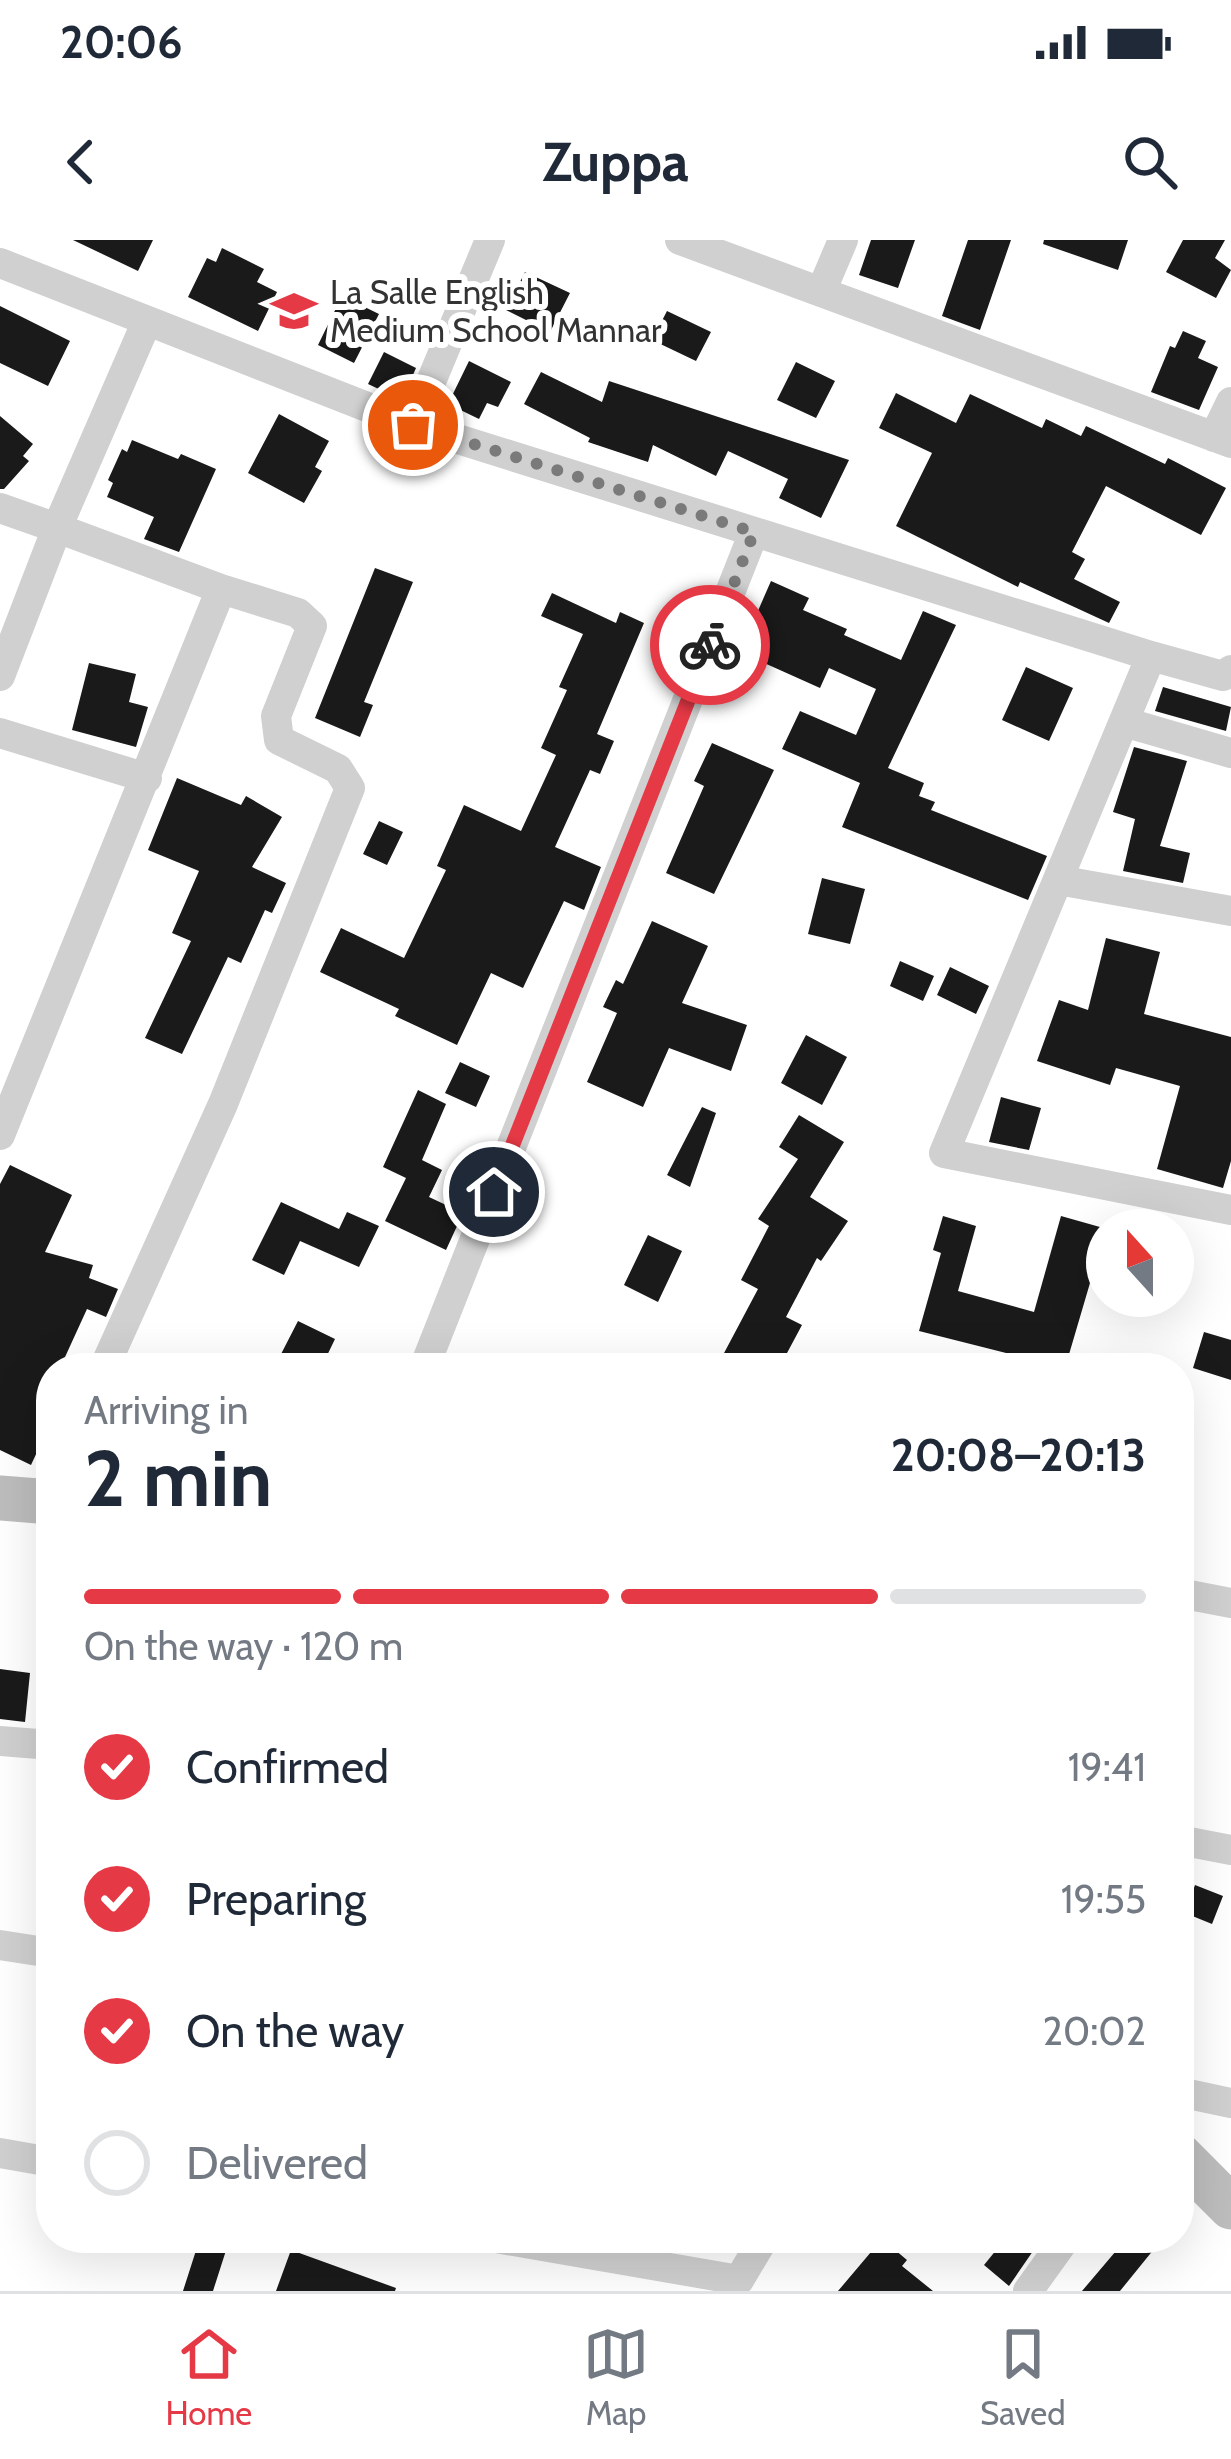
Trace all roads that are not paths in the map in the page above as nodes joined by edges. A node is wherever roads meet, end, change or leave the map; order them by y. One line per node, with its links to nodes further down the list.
1 (490, 240): 8 (street)
2 (680, 240): 5 (street)
3 (843, 240): 5 (street)
4 (0, 263): 6 (street)
5 (821, 292): 9 (street)
6 (147, 321): 8 (street); 11 (street)
7 (1231, 402): 9 (street)
8 (413, 425): 12 (street)
9 (1223, 440)
10 (0, 508): 11 (street)
11 (57, 528): 13 (street); 16 (street)
12 (754, 532): 14 (street); 26 (street)
13 (220, 589): 20 (street); 25 (street)
14 (1151, 656): 15 (street); 17 (street)
15 (1231, 670)
16 (0, 676)
17 (1124, 722): 19 (street); 21 (street)
18 (0, 734): 20 (street)
19 (1231, 753)
20 (147, 778): 23 (street)
21 (1058, 880): 22 (street); 24 (street)
22 (1231, 911)
23 (0, 1135)
24 (1231, 1210)
25 (111, 1353)
26 (430, 1353)
27 (1194, 1596): 28 (street)
28 (1231, 1603)
29 (0, 1741): 30 (street)
30 (36, 1743)
31 (1194, 1843): 32 (street)
32 (1231, 1850)
33 (0, 1945): 34 (street)
34 (36, 1951)
35 (1194, 2095): 36 (street)
36 (1231, 2103)
37 (0, 2153): 38 (street)
38 (36, 2159)
39 (1194, 2170): 40 (street)
40 (1231, 2207)
41 (572, 2253): 44 (street)
42 (755, 2253): 44 (street)
43 (1055, 2253): 45 (street)
44 (735, 2285)
45 (1028, 2291)

